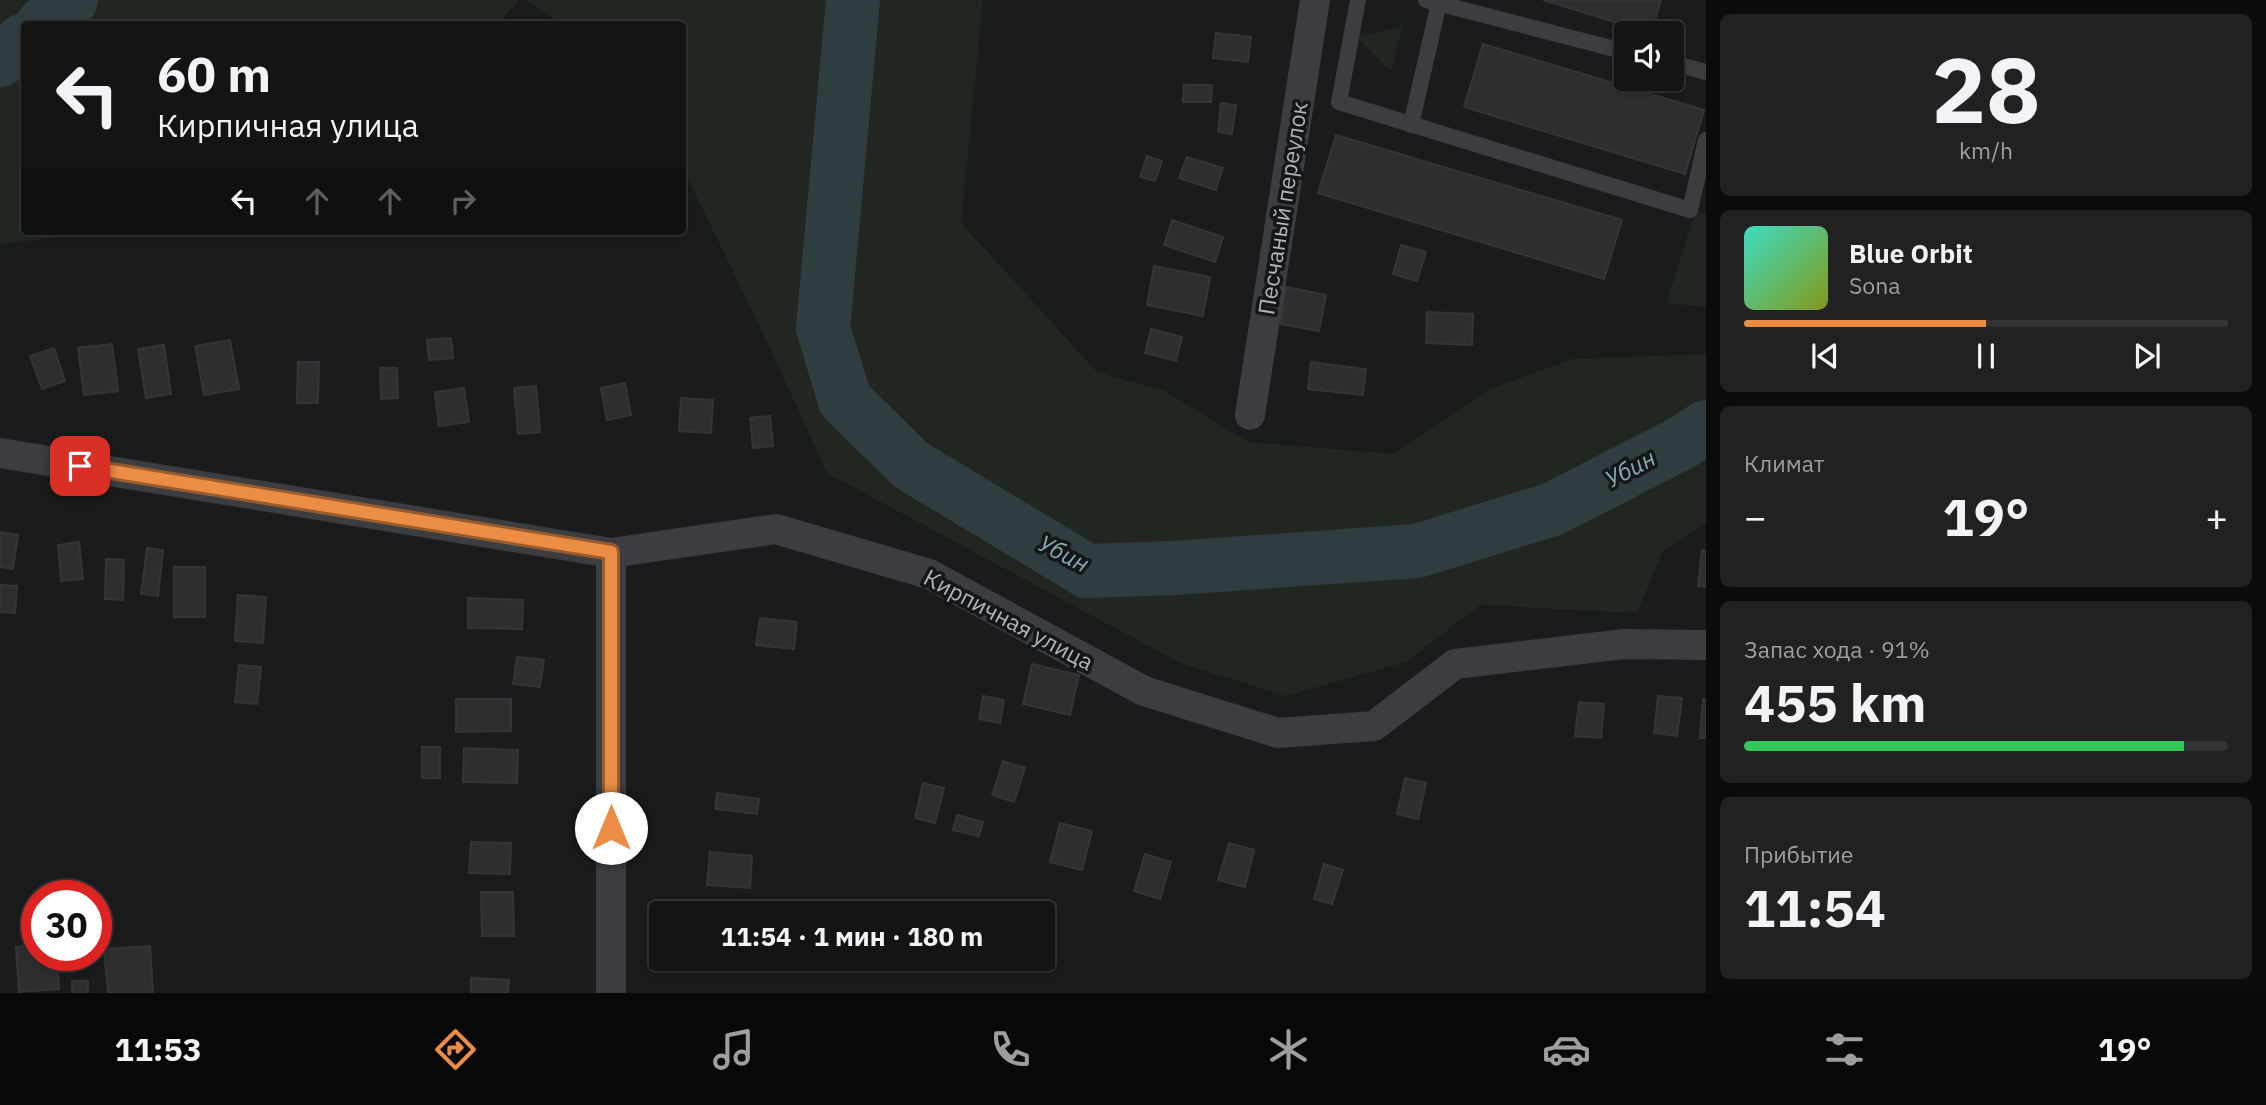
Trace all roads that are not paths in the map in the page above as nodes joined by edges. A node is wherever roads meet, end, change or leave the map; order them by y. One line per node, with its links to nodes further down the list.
1 (1315, 0): 9 (street, Песчаный переулок)
2 (1358, 0): 7 (lane)
3 (1433, 2): 4 (lane); 7 (lane)
4 (1614, 48)
5 (1684, 66): 6 (lane)
6 (1706, 72)
7 (1411, 125): 8 (lane)
8 (1706, 140)
9 (1250, 415)
10 (0, 453): 11 (street, Кирпичная улица)
11 (611, 552): 12 (street, Кирпичная улица); 13 (street)
12 (1706, 645)
13 (611, 993)

